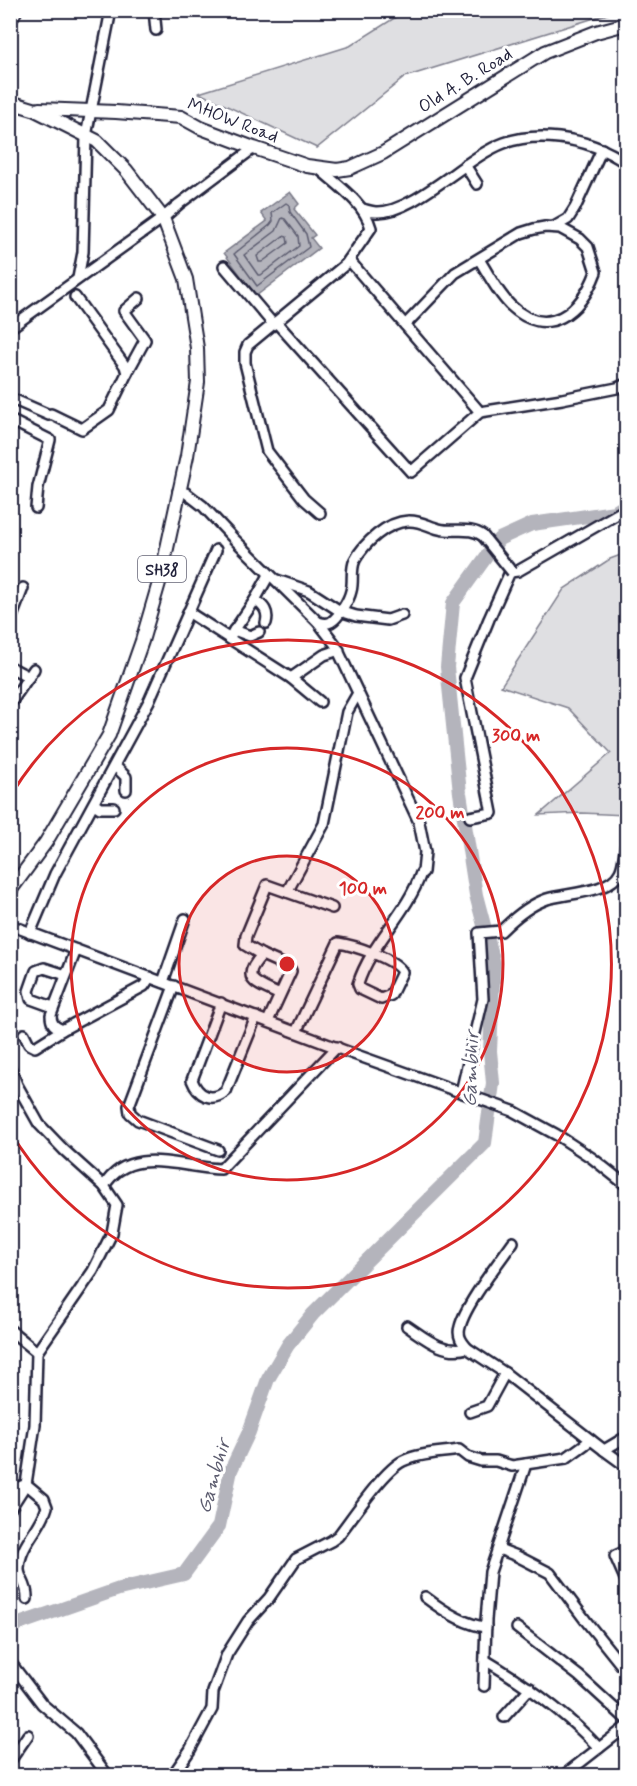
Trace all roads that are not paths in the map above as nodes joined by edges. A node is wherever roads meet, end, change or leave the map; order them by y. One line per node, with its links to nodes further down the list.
1 (16, 10): 4 (main road)
2 (111, 10): 9 (street)
3 (154, 10): 6 (street)
4 (10, 20)
5 (627, 24): 15 (main road, Old A. B. Road)
6 (156, 30)
7 (10, 102): 8 (main road, SH38)
8 (33, 109): 9 (main road, MHOW Road); 10 (main road, SH38)
9 (90, 111): 10 (street); 11 (main road, MHOW Road)
10 (86, 136): 18 (main road, SH38); 23 (street)
11 (254, 148): 15 (main road, MHOW Road); 18 (street)
12 (602, 149): 13 (street); 14 (street); 19 (street)
13 (627, 163)
14 (465, 165): 16 (street); 17 (street)
15 (322, 168): 17 (street)
16 (477, 184)
17 (362, 209): 21 (street)
18 (163, 218): 23 (street); 34 (main road, SH38)
19 (553, 227): 20 (street); 20 (street)
20 (478, 259): 27 (street)
21 (349, 260): 26 (street); 27 (street)
22 (224, 266): 26 (street)
23 (78, 278): 28 (street)
24 (75, 297): 29 (street)
25 (139, 298): 29 (street)
26 (275, 323): 32 (street); 37 (street)
27 (405, 325): 32 (street)
28 (10, 328)
29 (127, 374): 31 (street)
30 (627, 384): 32 (street)
31 (10, 398)
32 (480, 411)
33 (10, 420): 35 (street)
34 (178, 491): 40 (street); 63 (main road, SH38)
35 (36, 508)
36 (627, 508): 61 (street)
37 (320, 513)
38 (216, 550): 44 (street)
39 (512, 572): 43 (street, bridge)
40 (272, 577): 42 (street); 43 (street); 47 (street)
41 (23, 588): 46 (street)
42 (255, 600): 48 (street); 50 (street)
43 (340, 610): 45 (street); 47 (street)
44 (188, 612): 50 (street); 57 (street)
45 (402, 615)
46 (10, 622)
47 (318, 622): 51 (street)
48 (266, 623)
49 (260, 632): 50 (street)
50 (232, 634): 53 (street)
51 (339, 650): 53 (street); 54 (street)
52 (10, 668): 56 (street)
53 (291, 678): 55 (street)
54 (358, 693): 64 (street); 70 (street)
55 (320, 702)
56 (10, 704)
57 (115, 766): 58 (street); 59 (street)
58 (126, 790)
59 (94, 804): 60 (street); 68 (street)
60 (114, 808)
61 (470, 817)
62 (627, 845): 86 (street)
63 (10, 891)
64 (287, 892): 65 (street); 71 (street)
65 (332, 908)
66 (185, 919): 74 (street)
67 (10, 925): 68 (street)
68 (30, 933): 69 (street)
69 (75, 950): 72 (street); 73 (street)
70 (371, 953): 70 (street); 82 (street)
71 (261, 956): 76 (street); 76 (street)
72 (66, 975): 78 (street); 78 (street)
73 (150, 977): 74 (street); 81 (street)
74 (163, 982): 75 (street)
75 (174, 986): 77 (street); 87 (street)
76 (280, 995): 80 (street)
77 (221, 1003): 79 (street); 79 (street)
78 (53, 1008): 81 (street)
79 (256, 1017): 80 (street)
80 (268, 1021): 82 (street)
81 (62, 1029): 83 (street)
82 (296, 1032): 84 (street)
83 (24, 1034)
84 (337, 1047): 86 (street); 89 (street)
85 (10, 1067): 89 (street)
86 (461, 1092): 88 (street)
87 (218, 1150)
88 (627, 1185)
89 (104, 1186): 94 (street)
90 (513, 1242): 93 (street)
91 (407, 1326): 93 (street)
92 (10, 1330): 94 (street)
93 (467, 1348): 95 (street)
94 (37, 1352): 102 (street)
95 (505, 1373): 96 (street); 98 (street)
96 (470, 1412)
97 (627, 1437): 99 (street)
98 (591, 1440): 99 (street); 100 (street)
99 (604, 1450): 101 (street)
100 (526, 1464): 105 (street); 124 (street)
101 (627, 1466)
102 (26, 1484): 103 (street); 104 (street); 109 (street)
103 (10, 1491)
104 (10, 1509)
105 (499, 1549): 110 (street); 114 (street)
106 (627, 1551): 107 (street)
107 (627, 1581)
108 (424, 1597): 110 (street)
109 (27, 1599)
110 (486, 1627): 112 (street)
111 (517, 1628): 118 (street)
112 (485, 1659): 115 (street); 116 (street)
113 (10, 1662): 123 (street)
114 (627, 1671)
115 (484, 1686)
116 (530, 1688): 117 (street); 121 (street)
117 (504, 1717)
118 (627, 1719)
119 (627, 1727): 121 (street)
120 (28, 1736): 122 (street)
121 (599, 1748): 125 (street)
122 (10, 1761)
123 (108, 1776)
124 (172, 1776)
125 (563, 1776)

